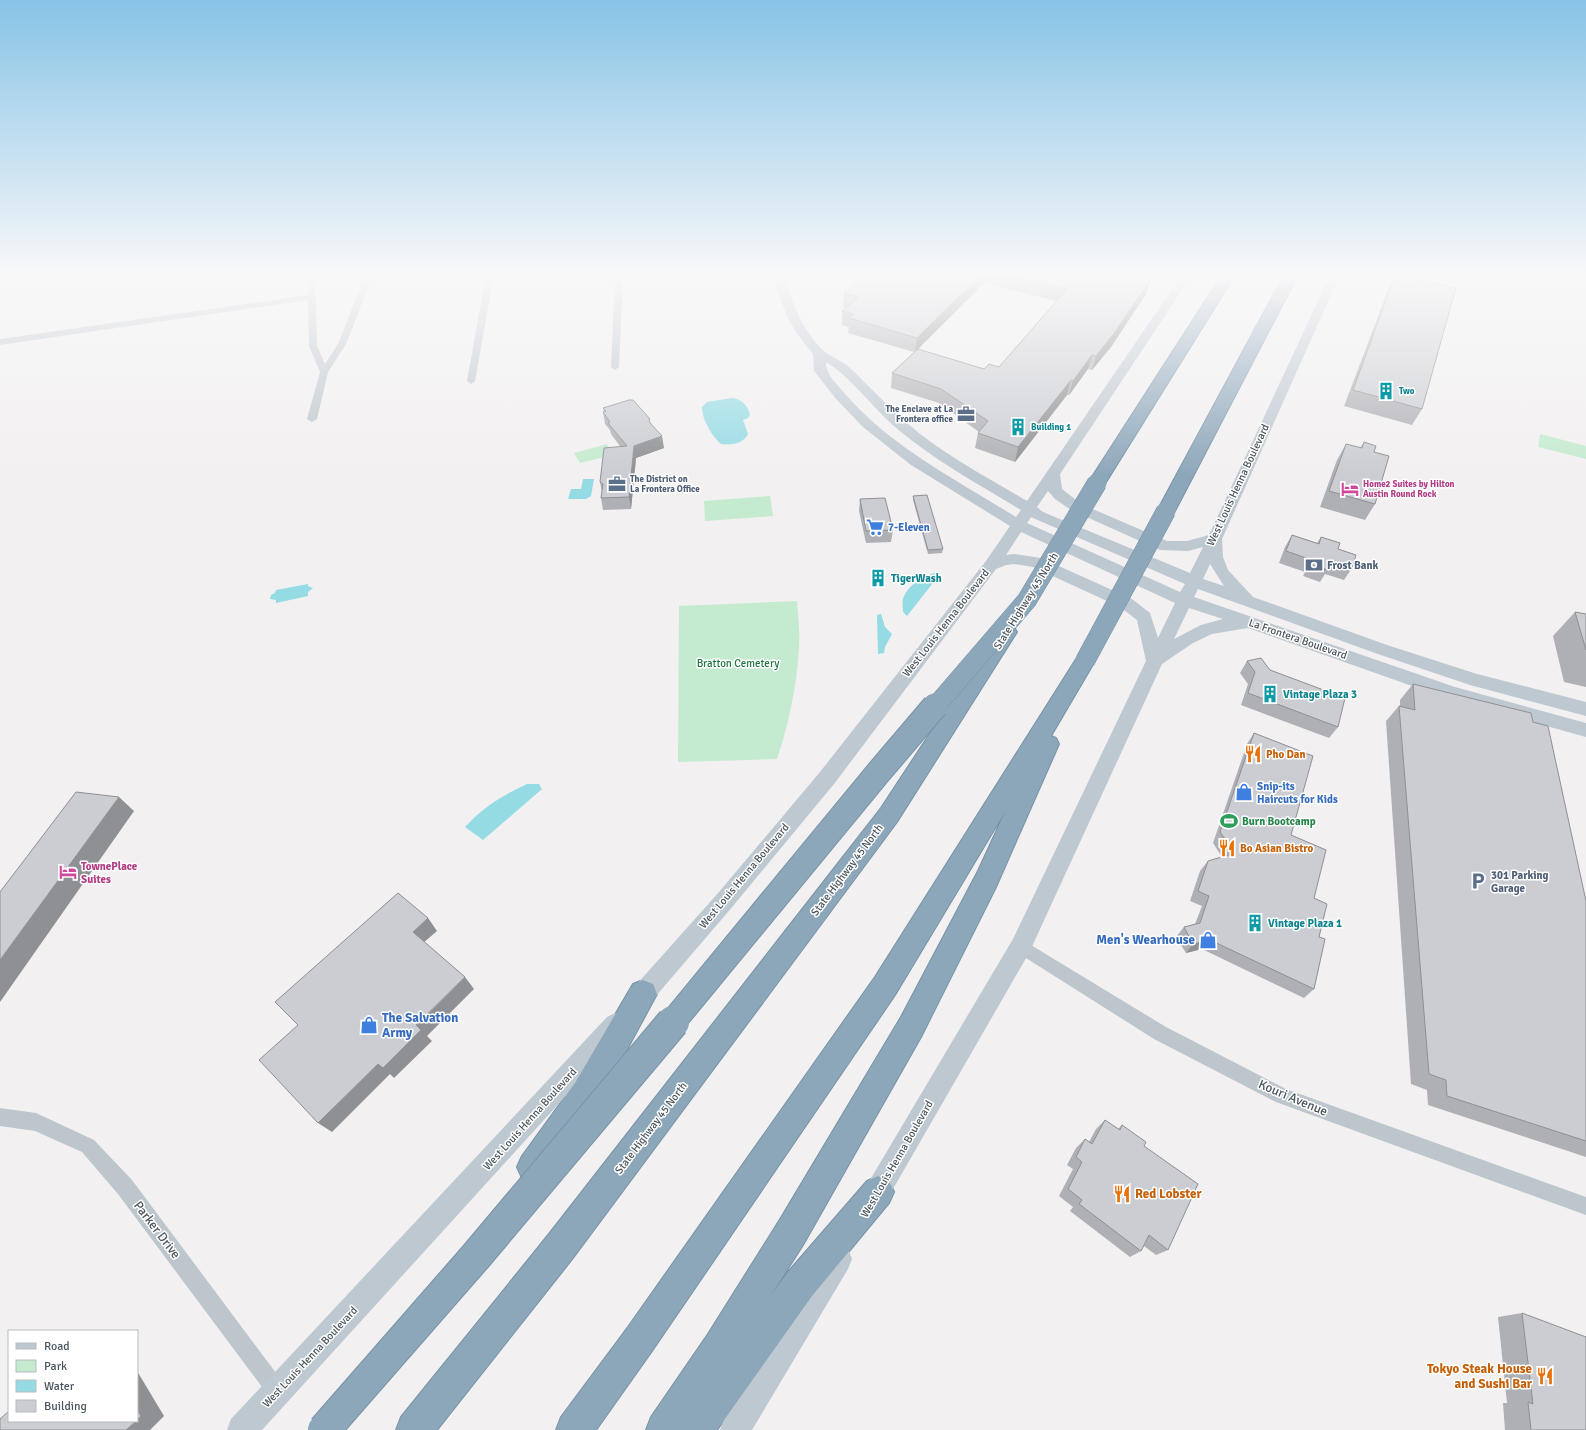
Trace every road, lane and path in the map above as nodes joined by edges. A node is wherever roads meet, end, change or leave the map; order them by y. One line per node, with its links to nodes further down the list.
1 (313, 342): 12 (street)
2 (343, 342): 12 (street)
3 (478, 342): 13 (street)
4 (616, 342): 11 (street)
5 (810, 342): 10 (main road)
6 (1142, 342): 17 (main road, West Louis Henna Boulevard)
7 (1186, 342): 22 (highway, State Highway 45 North, bridge)
8 (1256, 342): 27 (highway, bridge)
9 (1305, 342): 19 (main road, West Louis Henna Boulevard)
10 (819, 352): 15 (main road); 16 (main road)
11 (615, 367)
12 (324, 372): 14 (street)
13 (471, 381)
14 (312, 419)
15 (899, 424): 16 (main road); 18 (main road)
16 (879, 432): 18 (main road)
17 (1053, 474): 18 (main road, West Louis Henna Boulevard); 19 (main road)
18 (1024, 516): 20 (main road, West Louis Henna Boulevard); 21 (main road, La Frontera Boulevard); 23 (main road, La Frontera Boulevard)
19 (1214, 538): 21 (main road, West Louis Henna Boulevard); 24 (main road)
20 (991, 565): 26 (main road); 31 (main road, West Louis Henna Boulevard)
21 (1193, 582): 23 (main road, West Louis Henna Boulevard); 24 (main road, La Frontera Boulevard)
22 (1028, 600): 37 (highway, bridge); 39 (highway, State Highway 45 North, bridge)
23 (1184, 600): 25 (main road, La Frontera Boulevard); 26 (main road, West Louis Henna Boulevard)
24 (1250, 602): 28 (main road, La Frontera Boulevard)
25 (1257, 624): 26 (main road); 29 (main road, La Frontera Boulevard)
26 (1155, 660): 30 (main road, West Louis Henna Boulevard)
27 (1085, 661): 40 (highway); 41 (highway)
28 (1586, 709)
29 (1586, 730)
30 (1021, 946): 33 (main road, West Louis Henna Boulevard); 34 (street, Kouri Avenue)
31 (643, 994): 35 (main road, West Louis Henna Boulevard); 38 (highway)
32 (0, 1117): 35 (street, Parker Drive)
33 (878, 1192): 42 (highway); 43 (main road, West Louis Henna Boulevard)
34 (1586, 1206)
35 (278, 1392): 36 (main road, West Louis Henna Boulevard)
36 (242, 1430)
37 (324, 1430)
38 (340, 1430)
39 (414, 1430)
40 (574, 1430)
41 (664, 1430)
42 (695, 1430)
43 (735, 1430)

